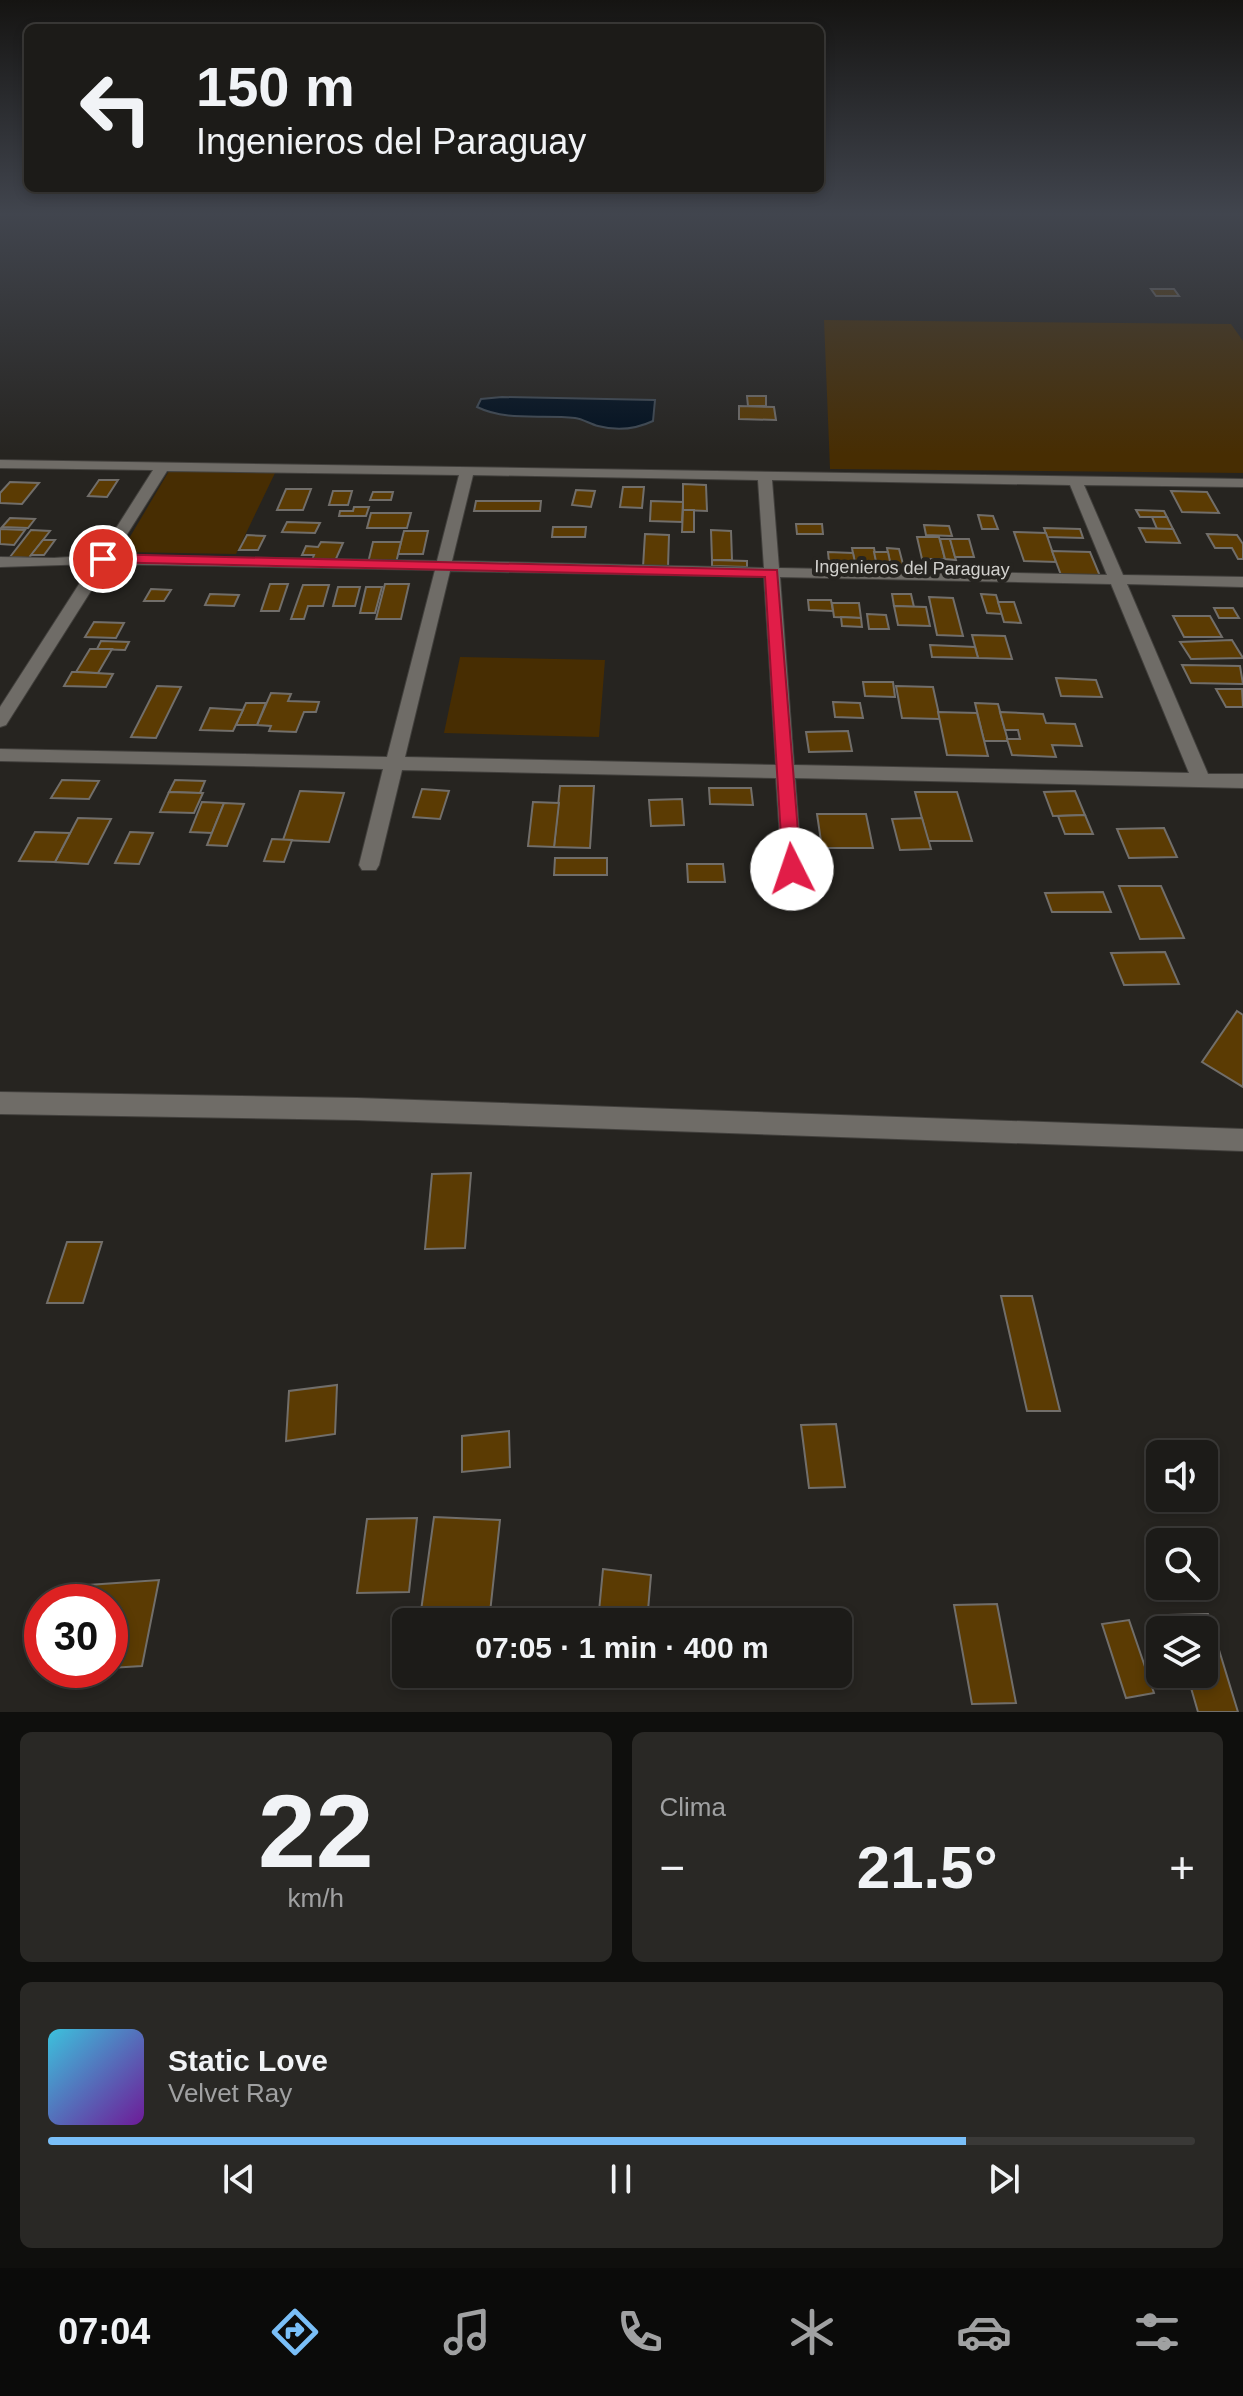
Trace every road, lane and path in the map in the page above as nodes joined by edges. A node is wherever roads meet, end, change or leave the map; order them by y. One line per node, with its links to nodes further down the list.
1 (0, 464): 2 (street)
2 (163, 466): 3 (street); 8 (street)
3 (467, 471): 4 (street); 9 (street)
4 (765, 475): 5 (street); 10 (street)
5 (1075, 480): 6 (street); 12 (street)
6 (1243, 483)
7 (0, 562): 8 (street, Ingenieros del Paraguay)
8 (100, 565): 9 (street, Ingenieros del Paraguay); 14 (street)
9 (442, 572): 10 (street, Ingenieros del Paraguay); 16 (street)
10 (772, 579): 12 (street, Ingenieros del Paraguay); 17 (street)
11 (1243, 582): 12 (street, Ingenieros del Paraguay)
12 (1119, 586): 13 (street, Ingenieros del Paraguay); 18 (street)
13 (1243, 596)
14 (0, 721)
15 (0, 755): 16 (street)
16 (395, 761): 17 (street); 20 (street)
17 (785, 770): 18 (street); 21 (street)
18 (1201, 780): 19 (street)
19 (1243, 781)
20 (369, 865)
21 (792, 869)
22 (0, 1103): 23 (street)
23 (1243, 1140)

